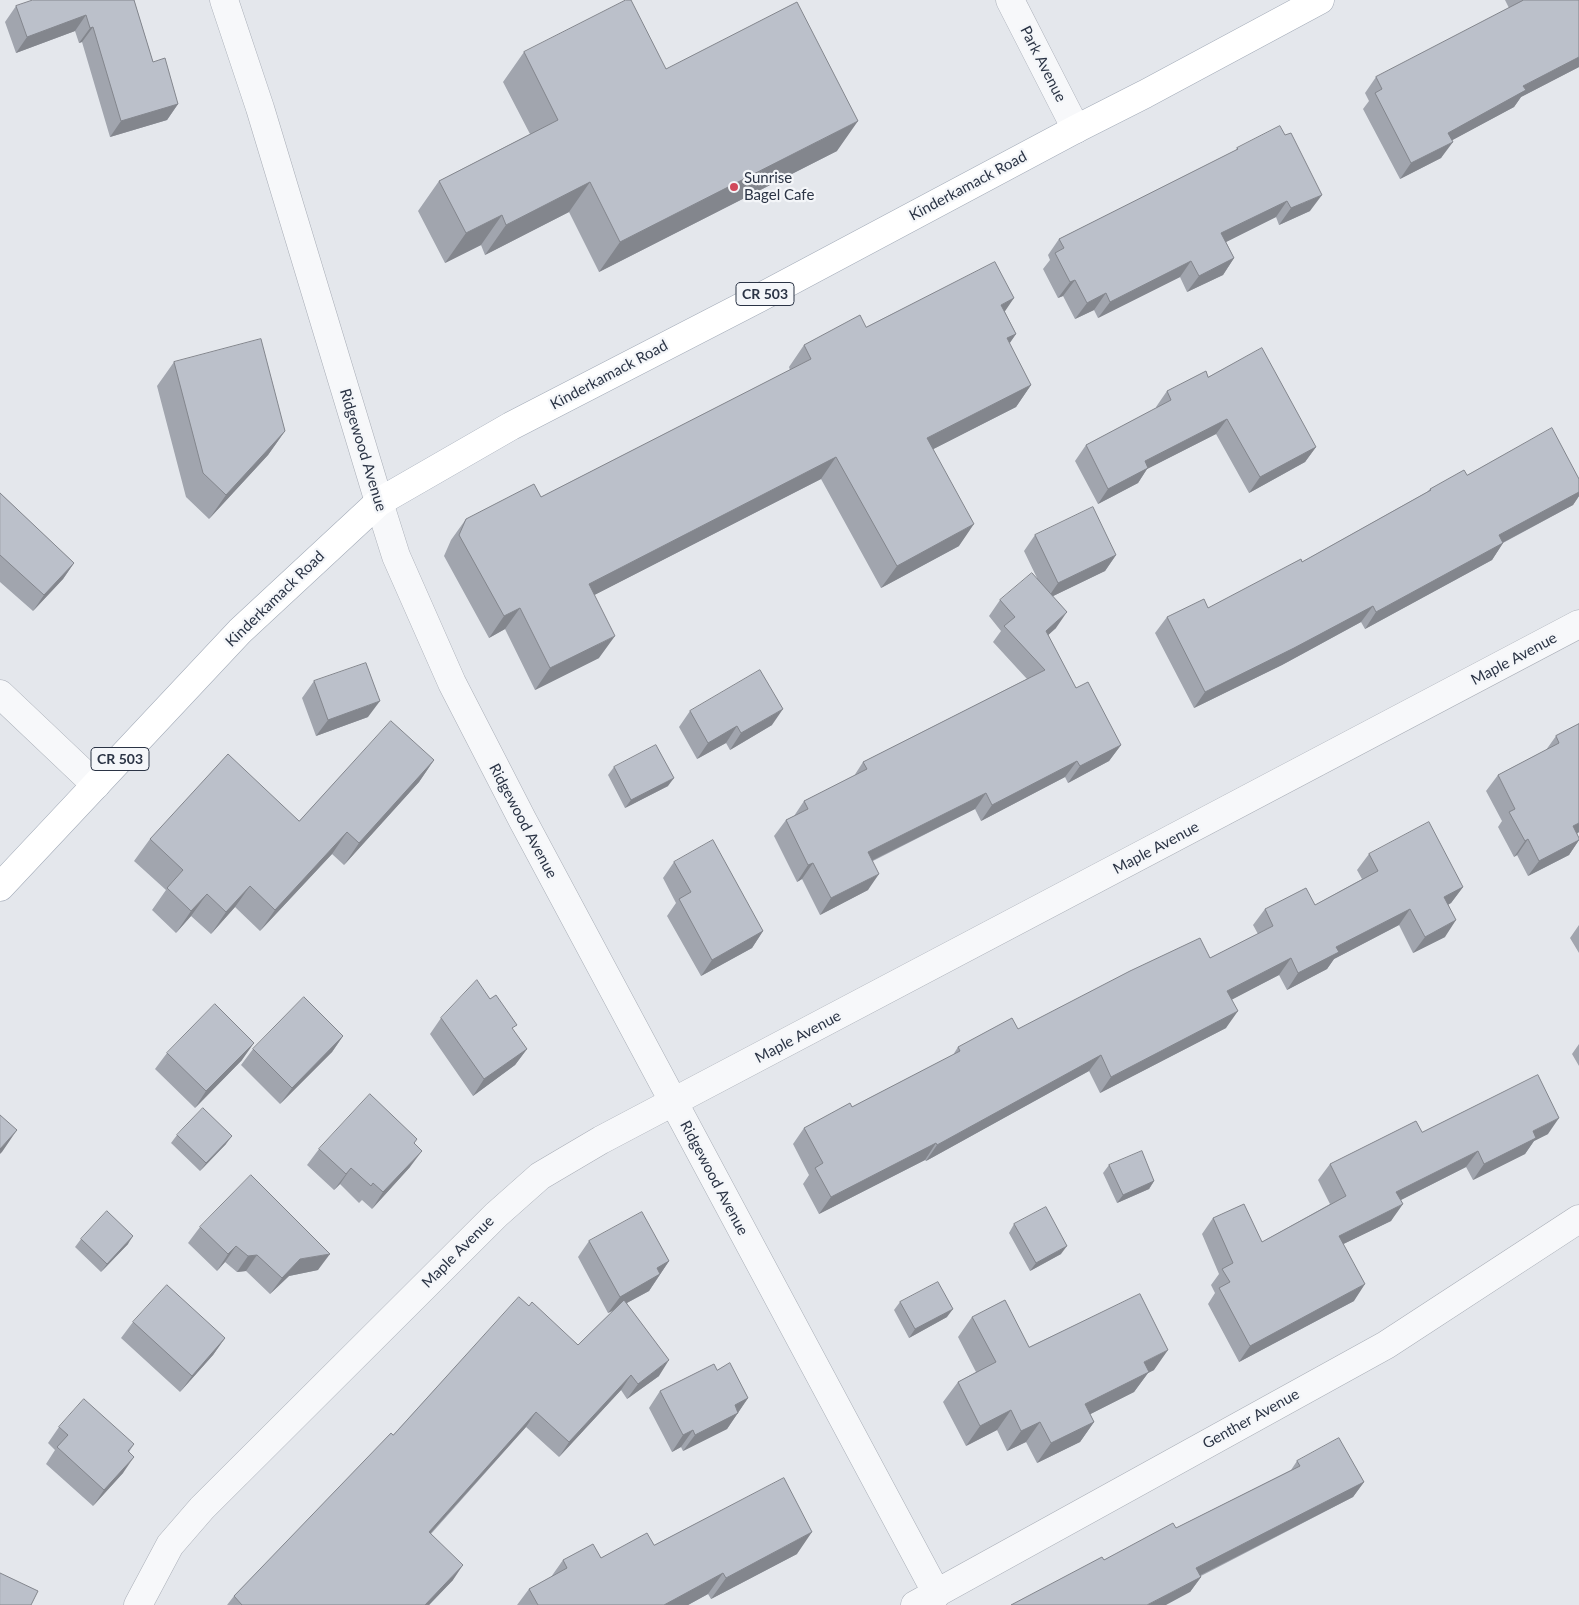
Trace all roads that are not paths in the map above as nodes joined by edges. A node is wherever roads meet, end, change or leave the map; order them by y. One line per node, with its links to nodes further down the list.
1 (224, 0): 5 (street, Ridgewood Avenue)
2 (1010, 0): 4 (street, Park Avenue)
3 (1320, 0): 4 (main road, Kinderkamack Road / CR 503)
4 (1076, 129): 5 (main road, Kinderkamack Road / CR 503)
5 (379, 502): 8 (main road, Kinderkamack Road / CR 503); 10 (street, Ridgewood Avenue)
6 (1579, 624): 10 (street, Maple Avenue)
7 (0, 694): 8 (street)
8 (96, 785): 9 (main road, Kinderkamack Road / CR 503)
9 (0, 887)
10 (674, 1102): 12 (street, Ridgewood Avenue); 13 (street, Maple Avenue)
11 (1579, 1219): 12 (street, Genther Avenue)
12 (926, 1600)
13 (138, 1605)

